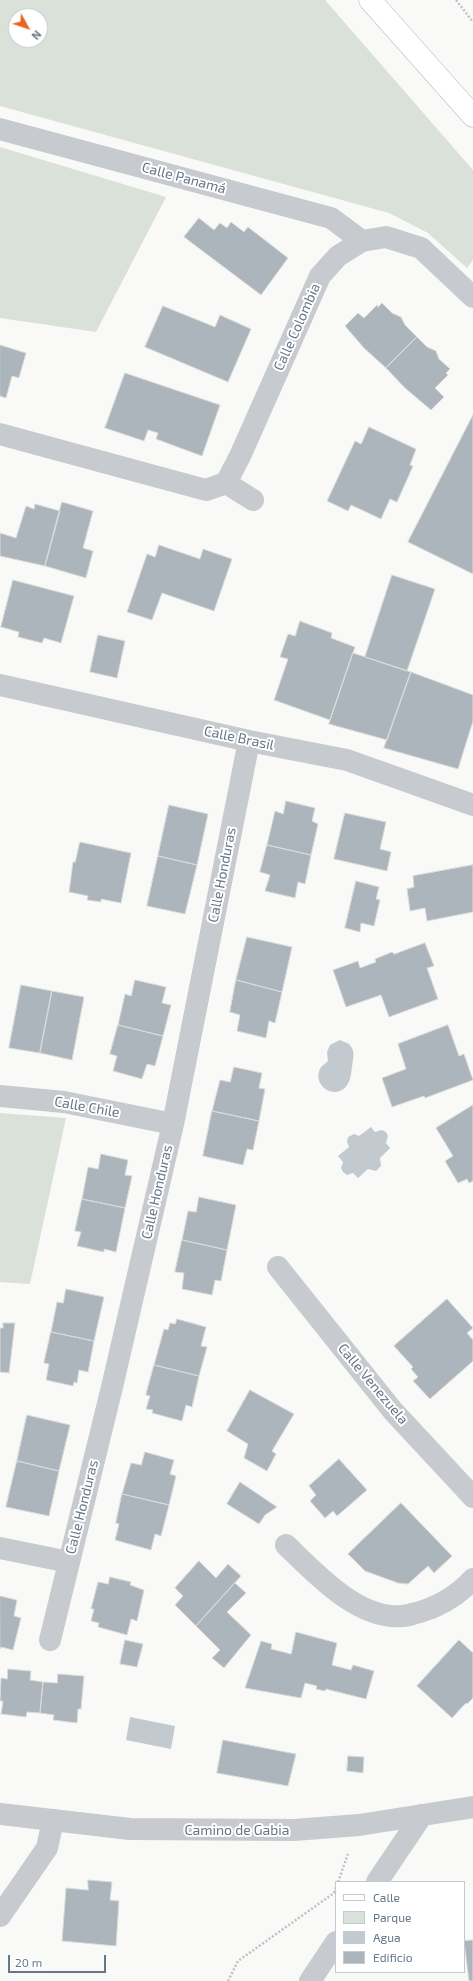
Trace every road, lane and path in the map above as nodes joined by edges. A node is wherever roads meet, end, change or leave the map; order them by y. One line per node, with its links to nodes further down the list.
1 (370, 0): 4 (main road)
2 (456, 0): 3 (path)
3 (473, 22)
4 (473, 116)
5 (0, 129): 6 (street, Calle Panamá)
6 (362, 241): 7 (street, Calle Colombia); 9 (street, Calle Colombia)
7 (473, 297)
8 (0, 434): 9 (street)
9 (226, 483): 10 (street)
10 (252, 500)
11 (0, 685): 12 (street, Calle Brasil)
12 (249, 740): 13 (street, Calle Brasil); 15 (street, Calle Honduras)
13 (473, 805)
14 (0, 1096): 15 (street, Calle Chile)
15 (173, 1124): 20 (street, Calle Honduras)
16 (278, 1268): 17 (street, Calle Venezuela)
17 (473, 1497)
18 (286, 1545): 21 (street)
19 (0, 1548): 20 (street)
20 (69, 1562): 22 (street, Calle Honduras)
21 (473, 1579)
22 (50, 1640)
23 (473, 1807): 25 (street, Camino de Gabia)
24 (0, 1814): 26 (street, Camino de Gabia)
25 (422, 1815): 26 (street, Camino de Gabia); 27 (street)
26 (53, 1820): 29 (street)
27 (378, 1881)
28 (335, 1890): 31 (path)
29 (0, 1916)
30 (335, 1944): 32 (street)
31 (228, 1981)
32 (310, 1981)

